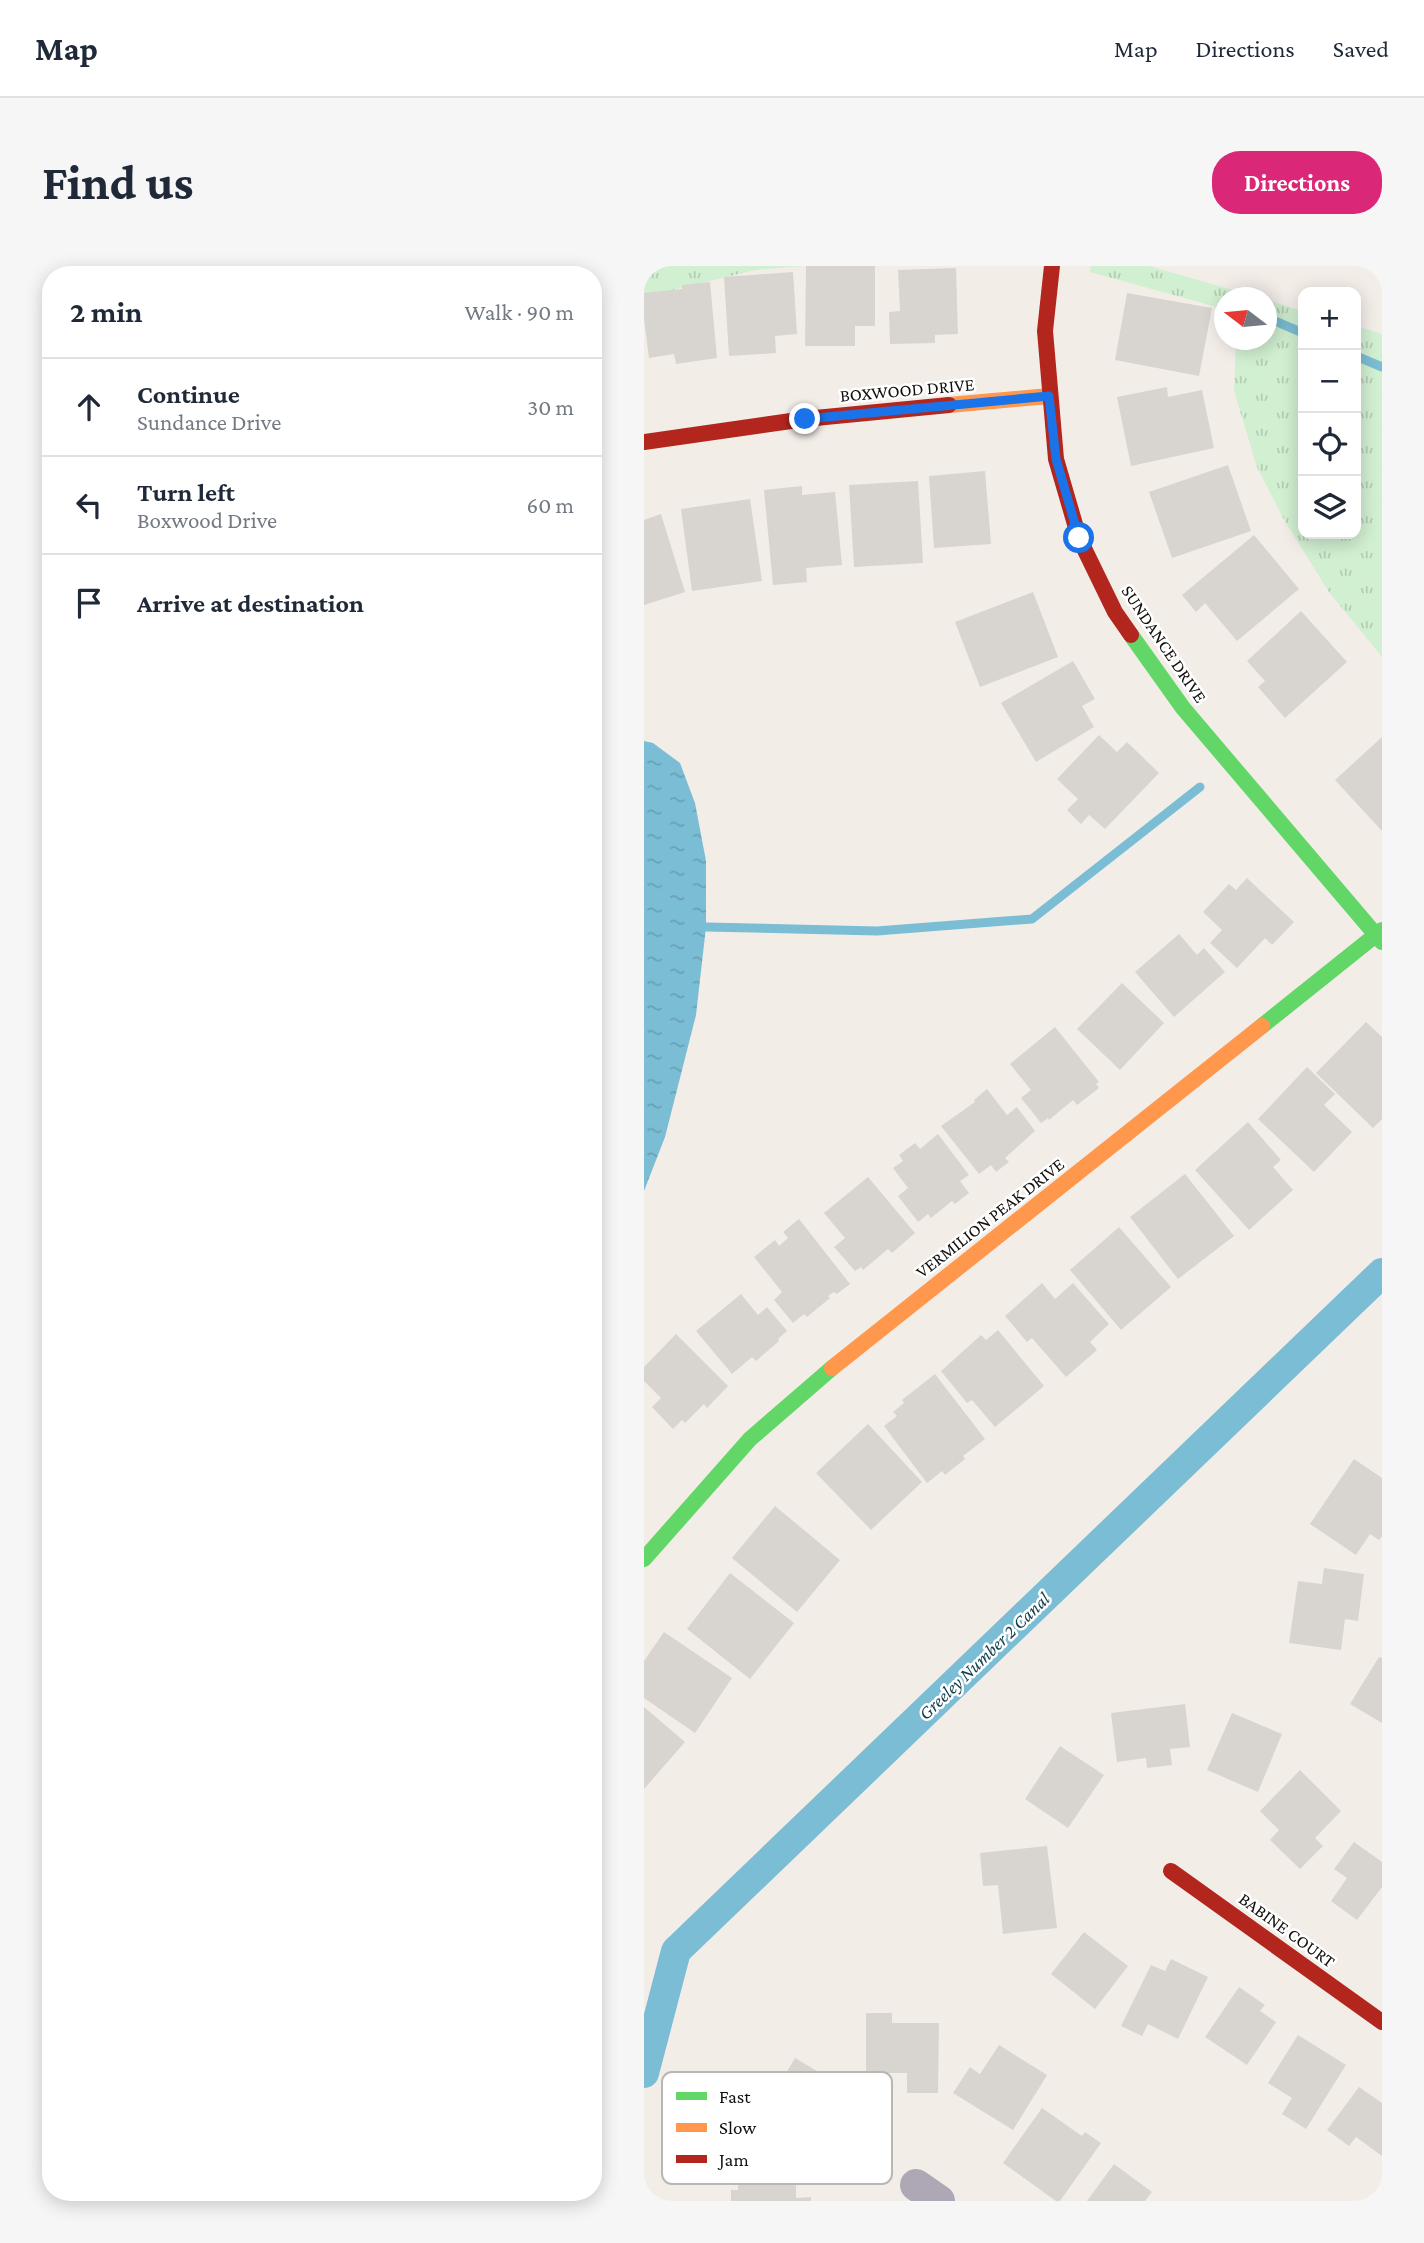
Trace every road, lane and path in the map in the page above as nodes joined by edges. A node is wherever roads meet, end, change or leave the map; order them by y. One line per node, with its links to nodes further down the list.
1 (1052, 266): 2 (street, SUNDANCE DRIVE)
2 (1049, 396): 3 (street, BOXWOOD DRIVE); 4 (street, SUNDANCE DRIVE)
3 (644, 442)
4 (1380, 936): 5 (street, VERMILION PEAK DRIVE)
5 (644, 1559)
6 (1171, 1871): 7 (street, BABINE COURT)
7 (1382, 2021)

